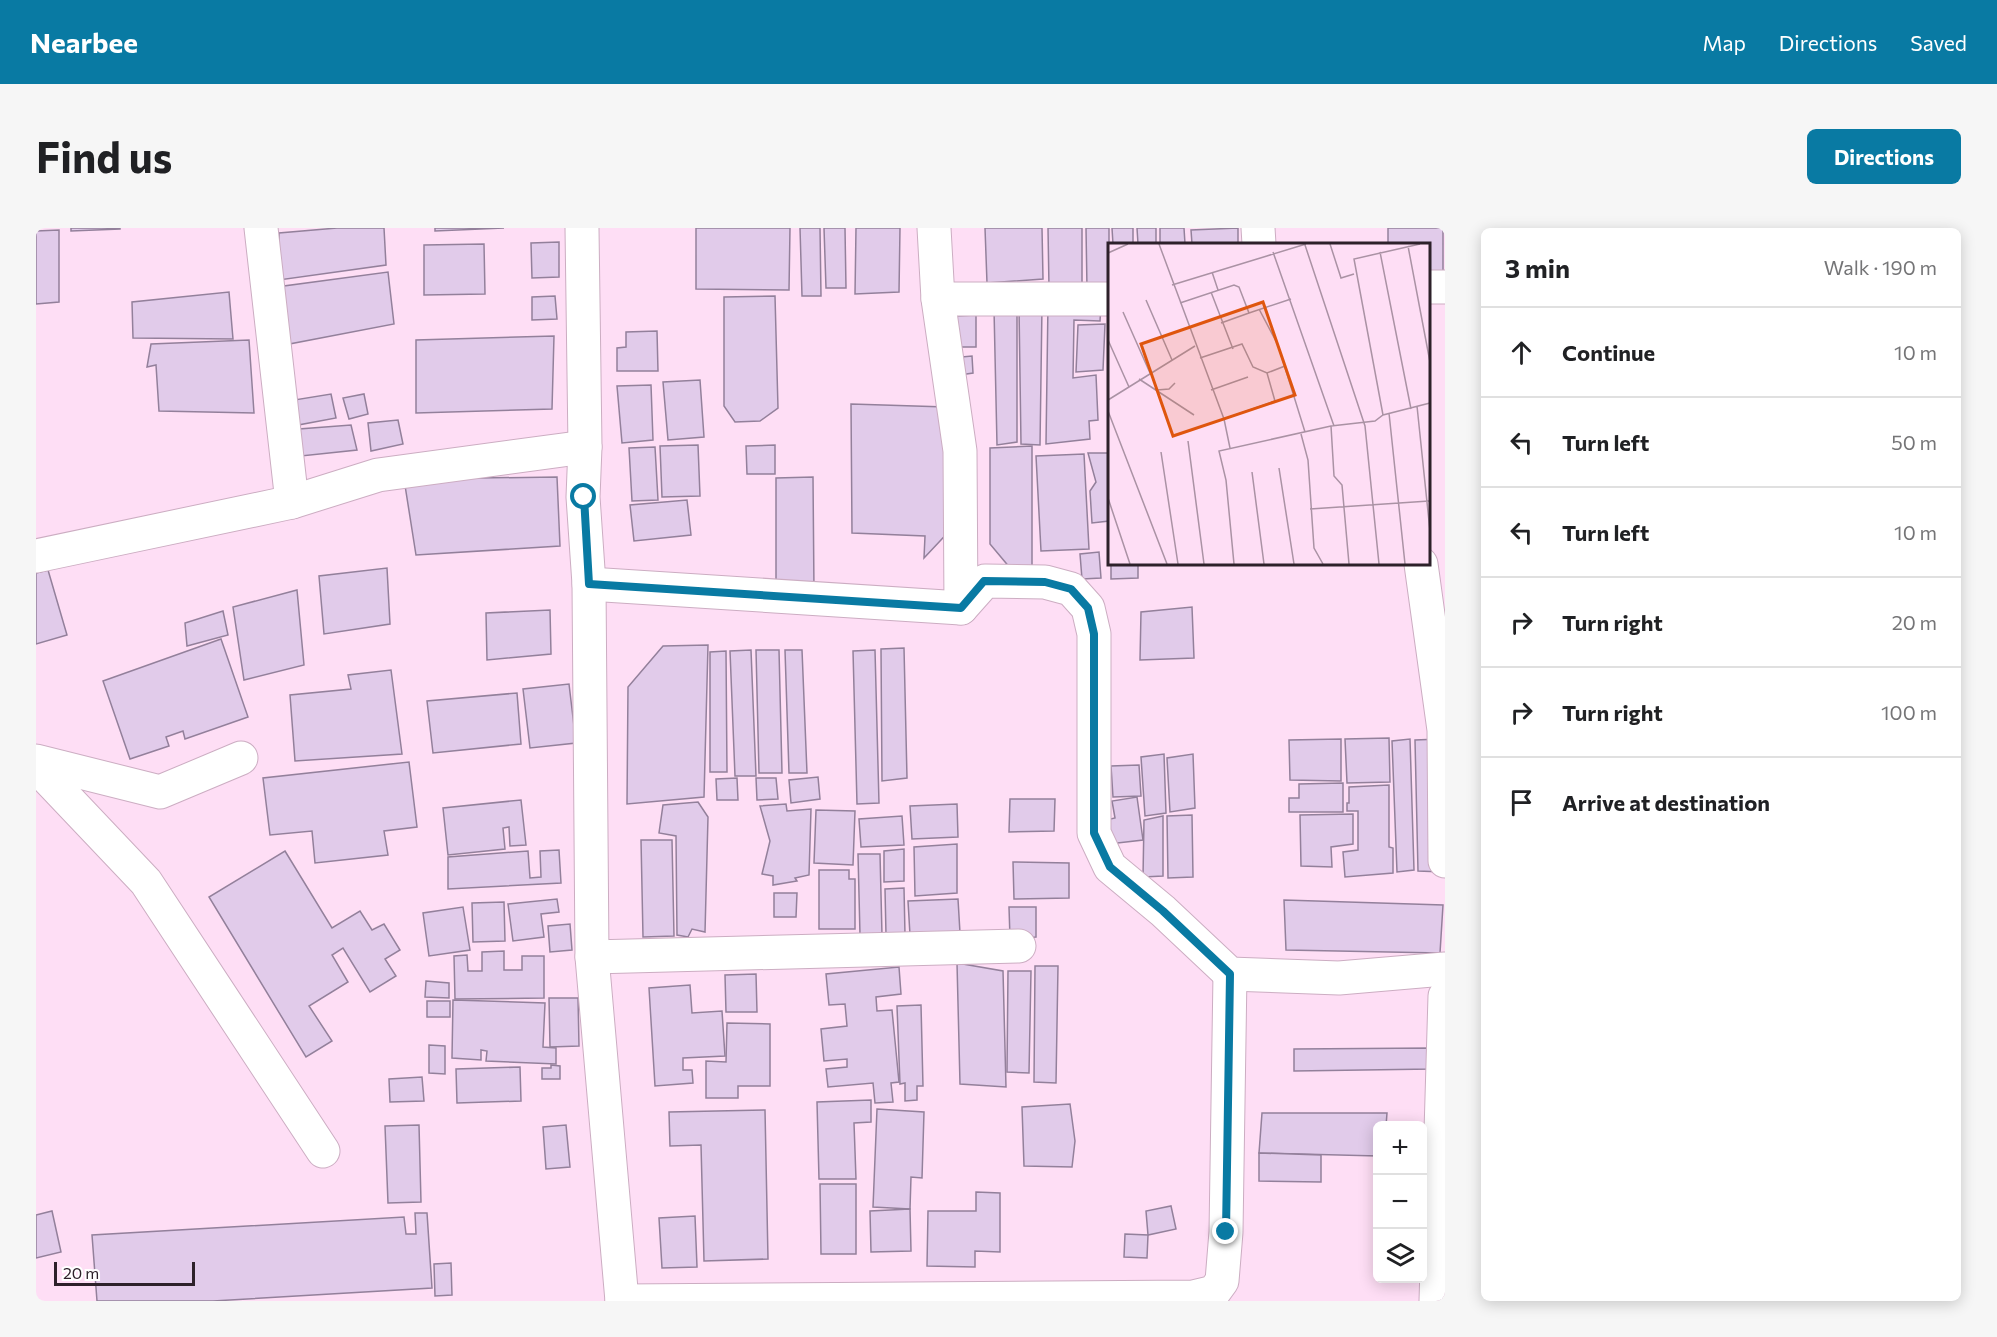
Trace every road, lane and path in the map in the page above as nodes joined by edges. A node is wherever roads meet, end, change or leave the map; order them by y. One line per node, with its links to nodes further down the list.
1 (261, 228): 9 (street)
2 (582, 228): 8 (street)
3 (933, 228): 6 (street)
4 (1258, 228): 5 (street)
5 (1259, 243)
6 (938, 299): 7 (street); 13 (street)
7 (1108, 299)
8 (585, 447): 9 (street); 12 (street)
9 (292, 502): 10 (street)
10 (36, 556)
11 (1421, 566): 17 (street)
12 (589, 584): 13 (street); 19 (street)
13 (961, 608): 21 (street)
14 (241, 758): 15 (street)
15 (36, 762)
16 (36, 766): 23 (street)
17 (1445, 861)
18 (1019, 946): 19 (street)
19 (592, 957): 24 (street)
20 (1445, 969): 21 (street)
21 (1230, 974): 24 (street)
22 (1445, 996): 25 (street)
23 (323, 1151)
24 (622, 1301)
25 (1436, 1301)

